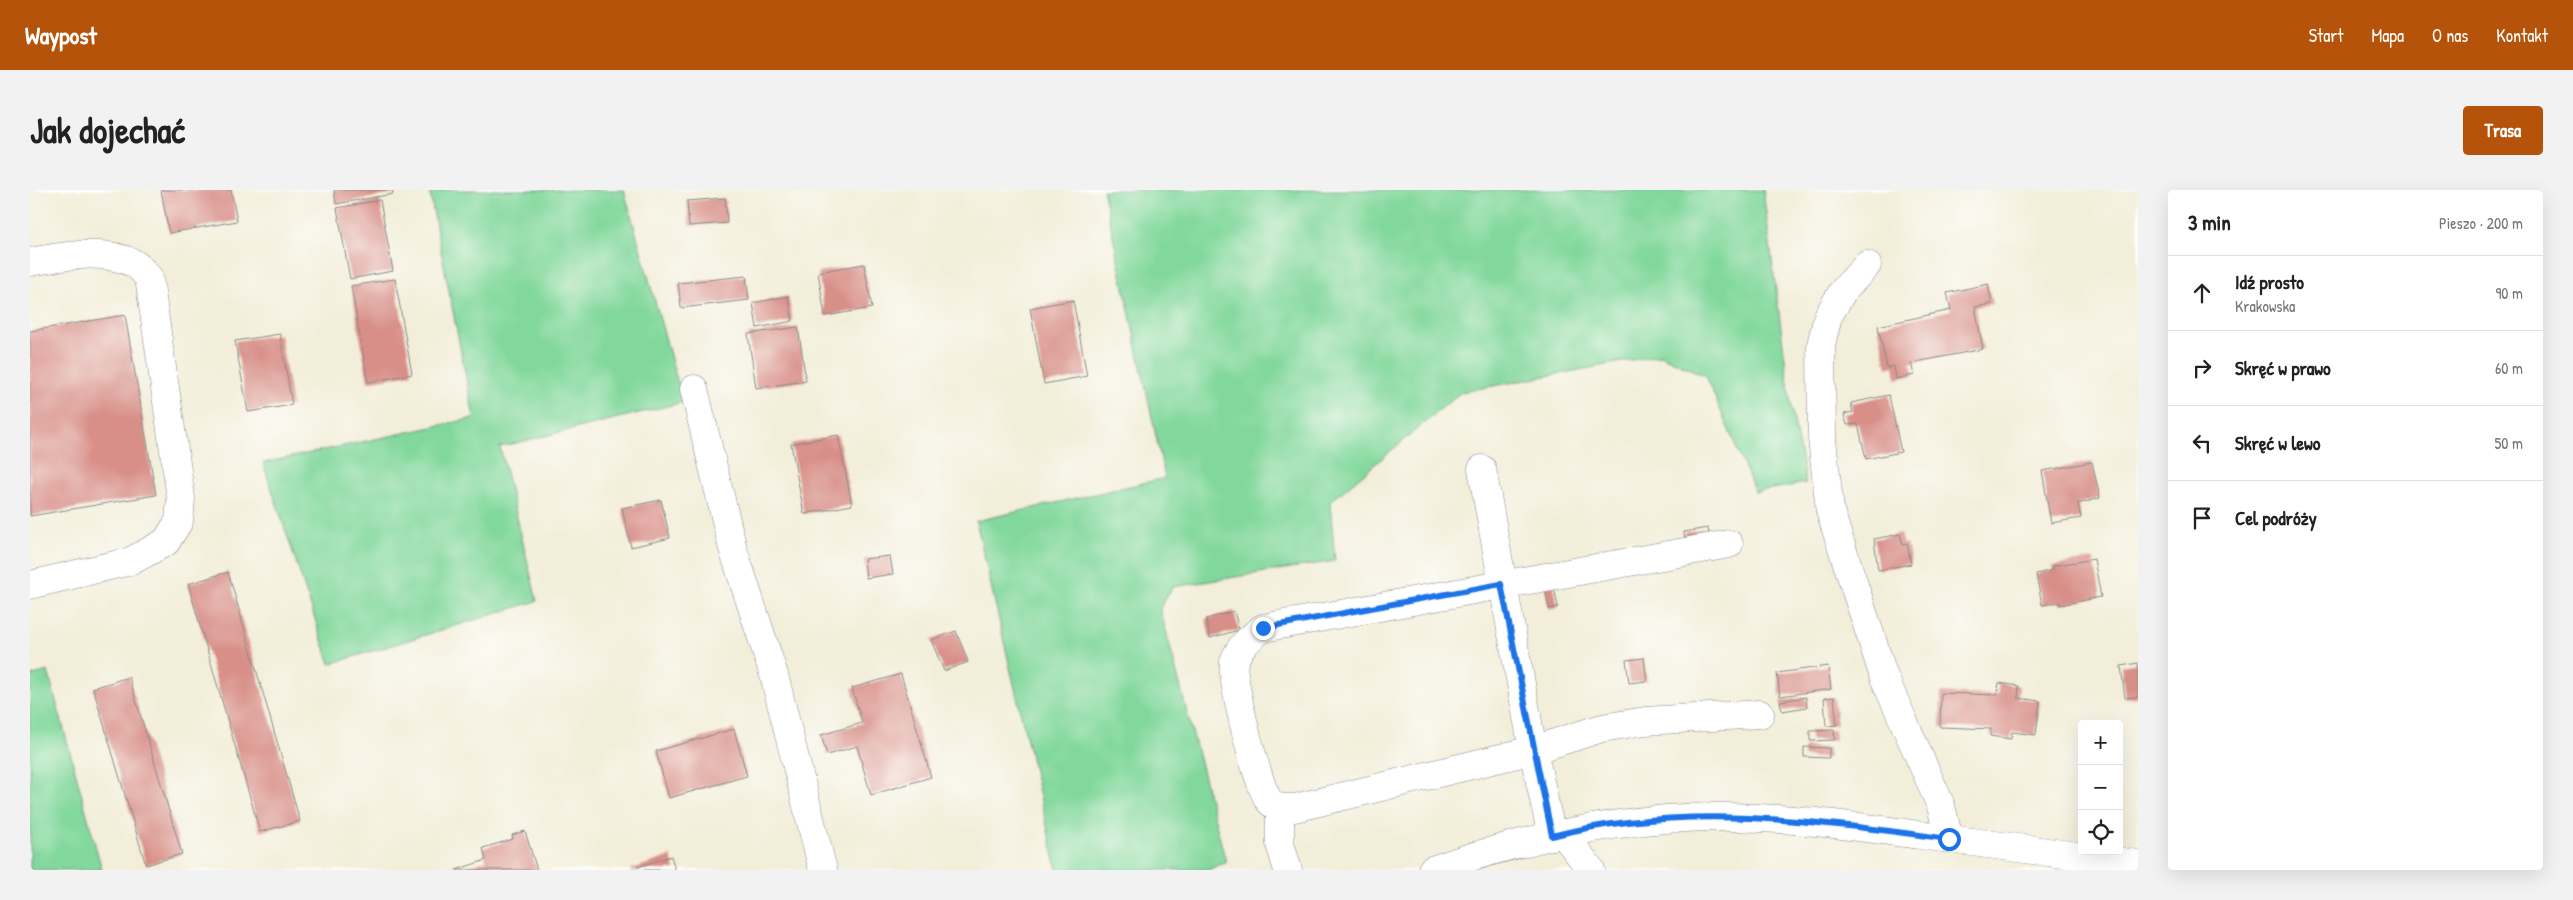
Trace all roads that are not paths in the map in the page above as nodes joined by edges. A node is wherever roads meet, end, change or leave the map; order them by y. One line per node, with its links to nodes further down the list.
1 (30, 262): 7 (main road)
2 (1867, 265): 12 (main road)
3 (694, 389): 14 (main road)
4 (1482, 469): 6 (main road)
5 (1729, 544): 6 (main road)
6 (1501, 584): 9 (main road); 10 (main road)
7 (30, 585)
8 (1760, 714): 9 (main road)
9 (1533, 750): 10 (main road); 11 (main road)
10 (1280, 808): 15 (main road)
11 (1557, 835): 12 (main road); 16 (main road); 17 (main road)
12 (1949, 839): 13 (main road)
13 (2138, 864)
14 (822, 870)
15 (1288, 870)
16 (1432, 870)
17 (1591, 870)

